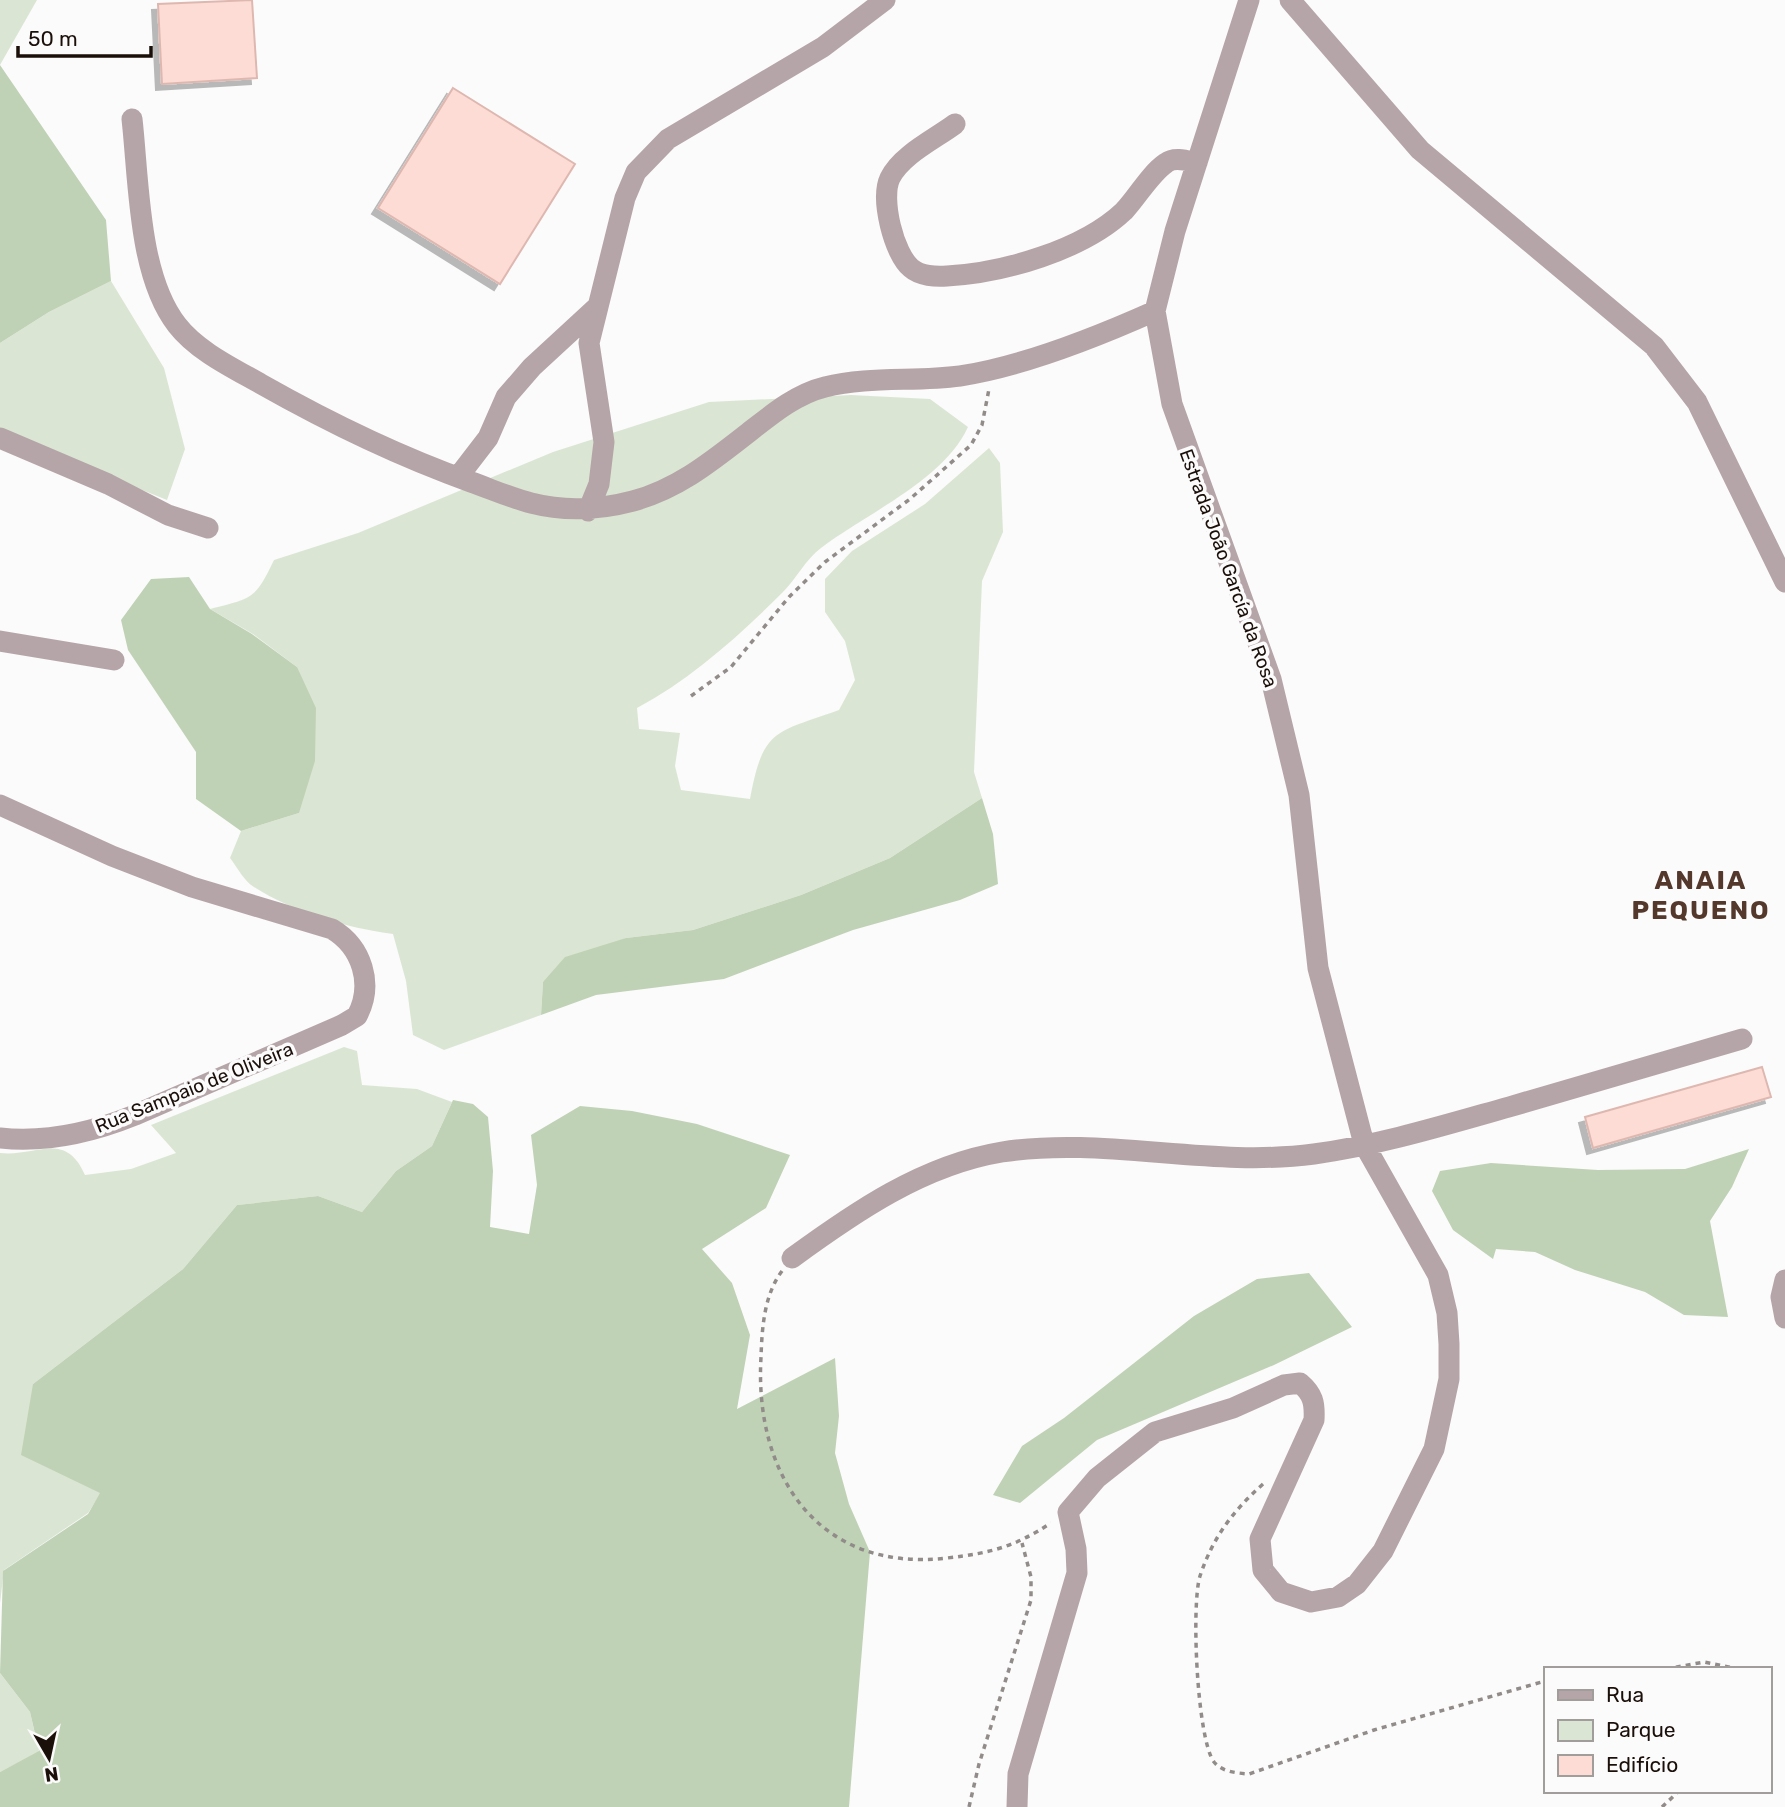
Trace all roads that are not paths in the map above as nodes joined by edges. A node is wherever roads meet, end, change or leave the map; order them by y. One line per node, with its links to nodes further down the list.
1 (885, 0): 7 (street)
2 (1249, 0): 6 (street, Estrada João García da Rosa)
3 (1290, 0): 13 (street)
4 (132, 120): 10 (street)
5 (955, 124): 6 (street)
6 (1197, 163): 8 (street, Estrada João García da Rosa)
7 (596, 307): 10 (street); 11 (street)
8 (1155, 311): 11 (street); 19 (street, Estrada João García da Rosa)
9 (0, 438): 12 (street)
10 (458, 477): 11 (street)
11 (588, 511)
12 (208, 528)
13 (1785, 582)
14 (0, 641): 15 (street)
15 (114, 660)
16 (0, 804): 18 (street, Rua Sampaio de Oliveira)
17 (1742, 1039): 19 (street)
18 (0, 1138)
19 (1364, 1144): 20 (street); 23 (street, Estrada João García da Rosa)
20 (792, 1258)
21 (1785, 1280): 22 (street)
22 (1785, 1318)
23 (1017, 1807)

